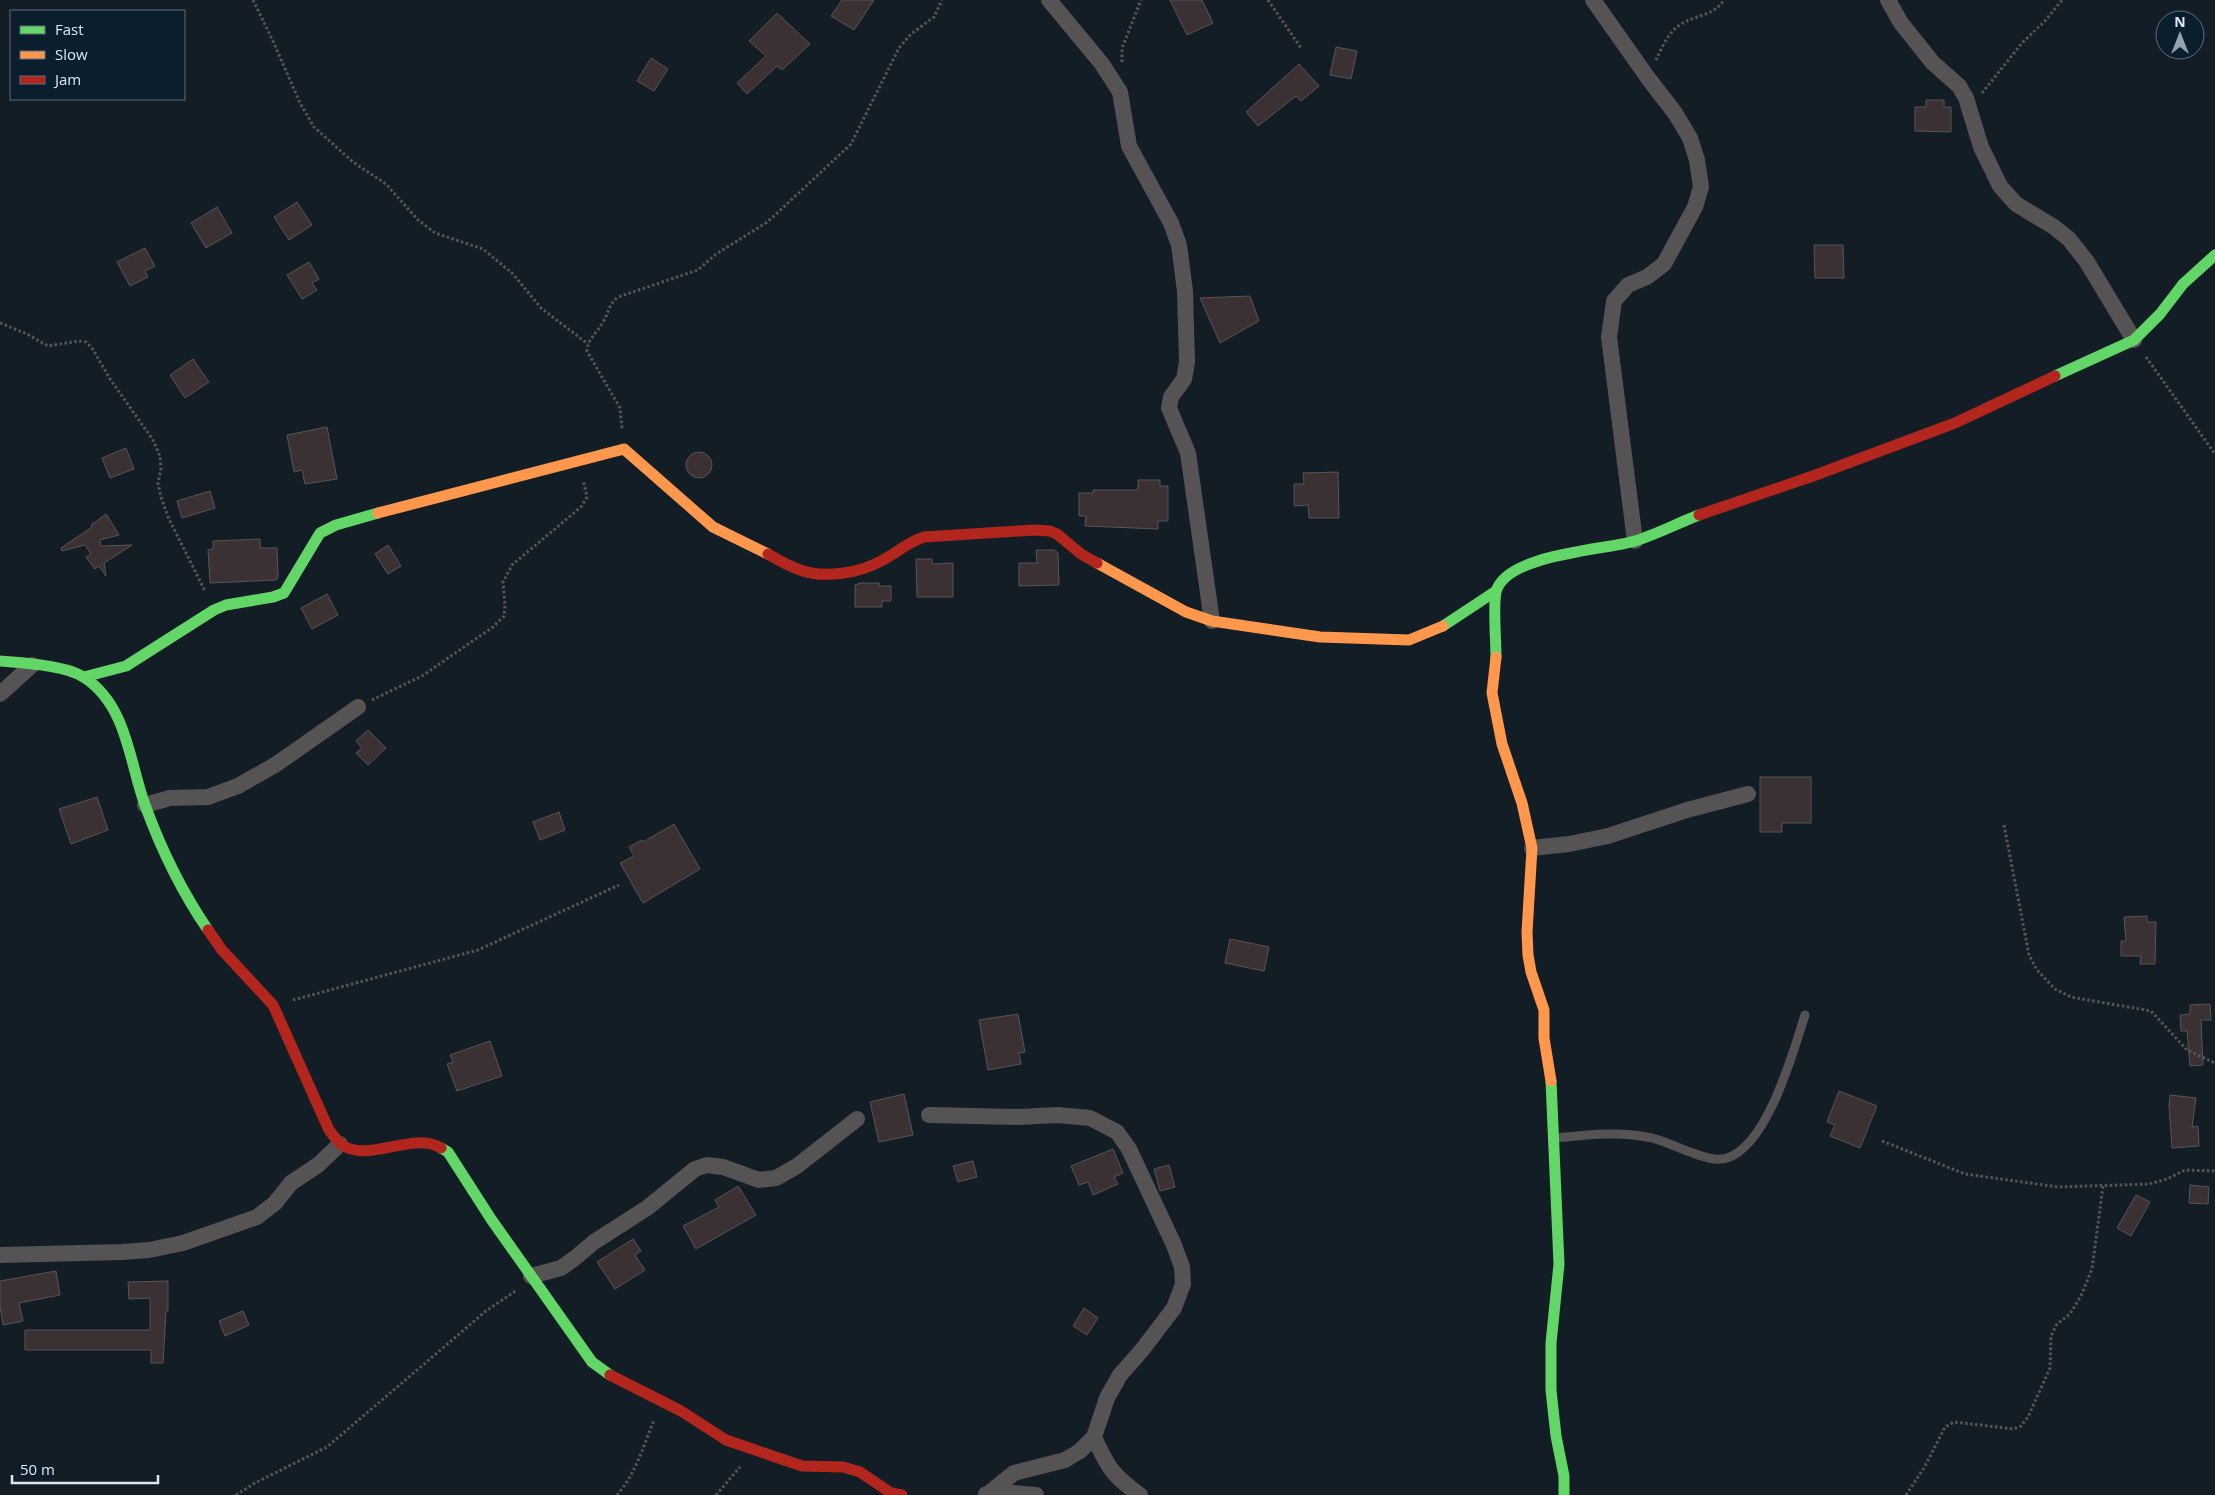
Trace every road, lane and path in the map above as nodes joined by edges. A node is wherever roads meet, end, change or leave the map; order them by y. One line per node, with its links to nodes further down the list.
1 (253, 0): 17 (path)
2 (942, 0): 17 (path)
3 (1048, 0): 12 (street)
4 (1141, 0): 12 (path)
5 (1268, 0): 10 (path)
6 (1593, 0): 11 (street)
7 (1724, 0): 11 (path)
8 (1888, 0): 13 (street)
9 (2062, 0): 13 (path)
10 (1301, 48)
11 (1648, 78): 21 (street)
12 (1120, 92): 24 (street)
13 (1969, 109): 16 (street)
14 (2215, 255): 16 (street)
15 (0, 323): 23 (path)
16 (2134, 340): 19 (path); 21 (street)
17 (588, 344): 18 (path)
18 (624, 449): 20 (street); 24 (street)
19 (2215, 454)
20 (577, 461): 23 (street); 29 (path)
21 (1635, 541): 22 (street)
22 (1496, 591): 24 (street); 33 (street)
23 (214, 610): 27 (street)
24 (1212, 621)
25 (0, 661): 26 (street)
26 (32, 665): 27 (street); 28 (street)
27 (84, 677): 31 (street)
28 (0, 694)
29 (358, 707): 31 (street)
30 (1748, 794): 33 (street)
31 (145, 805): 35 (street)
32 (2004, 825): 37 (path)
33 (1532, 848): 40 (street)
34 (619, 884): 35 (path)
35 (273, 1005): 42 (street)
36 (1805, 1015): 40 (lane)
37 (2215, 1063)
38 (929, 1115): 48 (street)
39 (858, 1120): 46 (street)
40 (1556, 1138): 57 (street)
41 (1882, 1141): 44 (path)
42 (340, 1144): 45 (street); 46 (street)
43 (2215, 1171): 44 (path)
44 (2103, 1186): 58 (path)
45 (0, 1256)
46 (532, 1278): 47 (street); 51 (path)
47 (661, 1400): 49 (street); 52 (path)
48 (1094, 1438): 50 (street); 56 (street)
49 (752, 1450): 53 (path); 54 (street)
50 (984, 1494): 55 (street)
51 (236, 1495)
52 (616, 1495)
53 (716, 1495)
54 (902, 1495)
55 (1036, 1495)
56 (1140, 1495)
57 (1564, 1495)
58 (1906, 1495)

